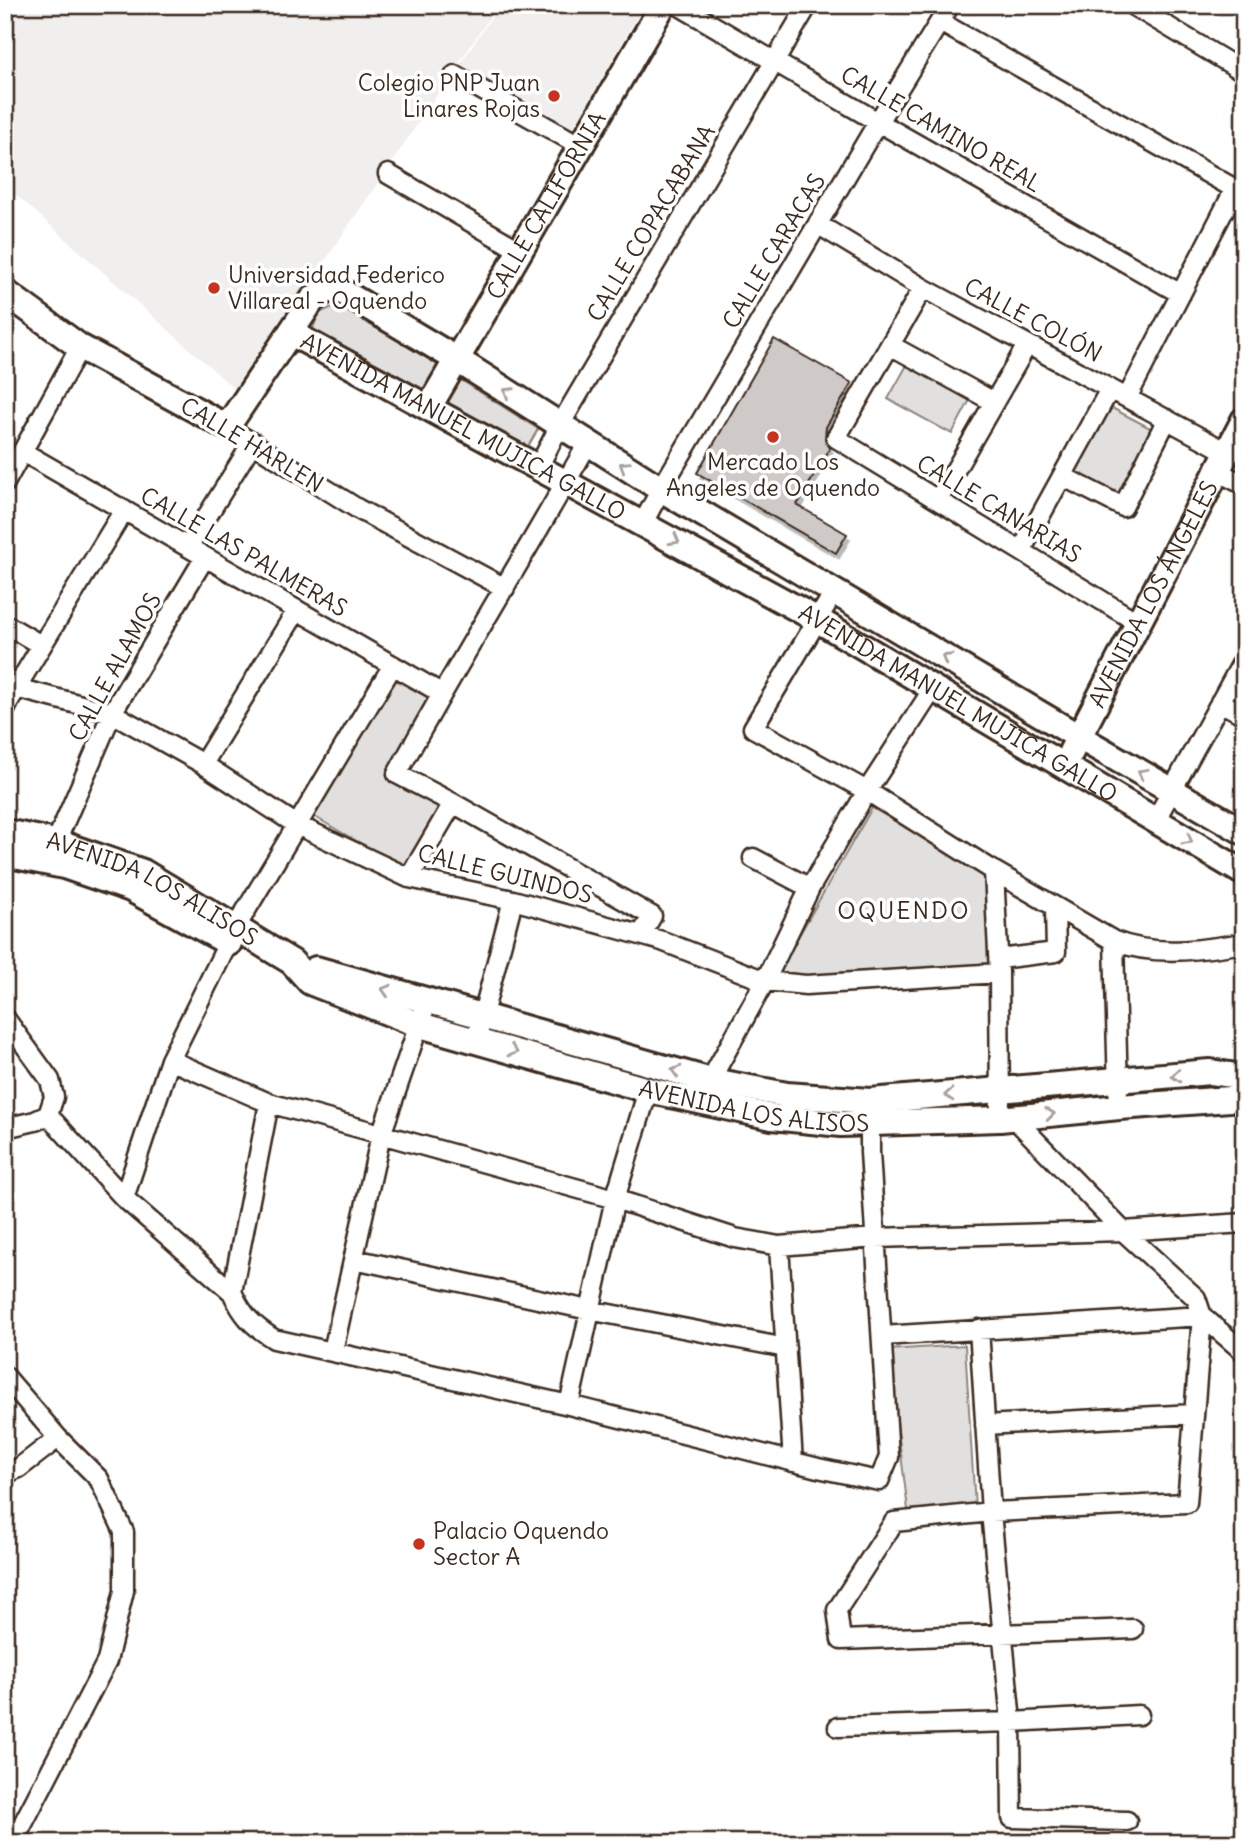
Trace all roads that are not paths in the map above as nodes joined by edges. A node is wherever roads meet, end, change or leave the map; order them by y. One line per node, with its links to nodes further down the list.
1 (663, 5): 11 (street, CALLE CALIFORNIA)
2 (678, 5): 7 (street, CALLE CAMINO REAL)
3 (808, 5): 7 (street, CALLE COPACABANA)
4 (950, 5): 6 (street, CALLE CARACAS)
5 (1132, 5): 8 (street)
6 (940, 22): 10 (street, CALLE CARACAS); 13 (street)
7 (775, 61): 10 (street, CALLE CAMINO REAL); 30 (street, CALLE COPACABANA)
8 (1244, 72)
9 (454, 75): 11 (street)
10 (878, 122): 14 (street, CALLE CARACAS); 18 (street, CALLE CAMINO REAL)
11 (579, 145): 15 (street, CALLE CALIFORNIA)
12 (388, 174): 15 (street)
13 (1239, 191): 18 (street)
14 (819, 225): 16 (street, CALLE COLÓN); 41 (street, CALLE CARACAS)
15 (519, 250): 23 (street, CALLE CALIFORNIA)
16 (923, 288): 20 (street); 21 (street, CALLE COLÓN)
17 (5, 292): 22 (street, CALLE HARLEN)
18 (1181, 294): 25 (street)
19 (291, 333): 23 (street, AVENIDA MANUEL MUJICA GALLO); 27 (street, AVENIDA MANUEL MUJICA GALLO); 31 (street)
20 (890, 345): 26 (street); 42 (street, CALLE CANARIAS)
21 (1027, 345): 24 (street, CALLE COLÓN); 26 (street)
22 (80, 347): 31 (street, CALLE HARLEN); 34 (street)
23 (456, 359): 27 (street, CALLE CALIFORNIA); 30 (street, AVENIDA MANUEL MUJICA GALLO, one-way to 23)
24 (1110, 389): 25 (street, CALLE COLÓN); 37 (street)
25 (1127, 398): 28 (street, CALLE COLÓN)
26 (994, 402): 42 (street)
27 (429, 407): 36 (street, AVENIDA MANUEL MUJICA GALLO)
28 (1167, 419): 35 (street, CALLE COLÓN); 37 (street)
29 (1244, 420): 35 (street, AVENIDA LOS ÁNGELES)
30 (560, 425): 33 (street, AVENIDA MANUEL MUJICA GALLO); 36 (street, CALLE COPACABANA)
31 (227, 427): 32 (street, CALLE HARLEN)
32 (253, 442): 45 (street); 48 (street, CALLE HARLEN)
33 (588, 443): 38 (street); 41 (street, AVENIDA MANUEL MUJICA GALLO, one-way to 33)
34 (23, 452): 39 (street); 43 (street, CALLE LAS PALMERAS)
35 (1222, 461): 40 (street, CALLE COLÓN); 52 (street, AVENIDA LOS ÁNGELES)
36 (539, 466): 38 (street, AVENIDA MANUEL MUJICA GALLO)
37 (1062, 476): 46 (street)
38 (566, 481): 44 (street, AVENIDA MANUEL MUJICA GALLO); 48 (street)
39 (5, 483)
40 (1244, 485)
41 (661, 489): 44 (street, CALLE CARACAS); 49 (street, AVENIDA MANUEL MUJICA GALLO)
42 (938, 500): 46 (street, CALLE CANARIAS)
43 (124, 510): 45 (street, CALLE LAS PALMERAS); 54 (street)
44 (643, 523): 51 (street, AVENIDA MANUEL MUJICA GALLO, one-way to 51)
45 (188, 547): 47 (street, CALLE LAS PALMERAS)
46 (1021, 551): 52 (street, CALLE CANARIAS)
47 (205, 557): 50 (street, CALLE LAS PALMERAS); 62 (street, CALLE ALAMOS)
48 (505, 588): 59 (street)
49 (834, 592): 51 (street); 64 (street, AVENIDA MANUEL MUJICA GALLO, one-way to 49)
50 (297, 610): 56 (street, CALLE LAS PALMERAS); 65 (street)
51 (818, 620): 58 (street, AVENIDA MANUEL MUJICA GALLO); 68 (street)
52 (1137, 622): 64 (street, AVENIDA LOS ÁNGELES)
53 (5, 624): 54 (street)
54 (41, 645): 57 (street)
55 (1244, 659): 60 (street)
56 (393, 666): 59 (street, CALLE LAS PALMERAS); 71 (street)
57 (16, 688): 61 (street); 62 (street, CALLE GUINDOS)
58 (933, 689): 66 (street, AVENIDA MANUEL MUJICA GALLO); 68 (street)
59 (441, 693): 69 (street)
60 (1220, 702): 63 (street); 67 (street)
61 (5, 710)
62 (112, 713): 65 (street, CALLE GUINDOS); 74 (street, CALLE ALAMOS)
63 (1244, 715)
64 (1079, 737): 66 (street, AVENIDA LOS ÁNGELES); 67 (street, AVENIDA MANUEL MUJICA GALLO, one-way to 64)
65 (203, 764): 71 (street, CALLE GUINDOS)
66 (1063, 767): 70 (street, AVENIDA MANUEL MUJICA GALLO)
67 (1172, 790): 70 (street); 73 (street, AVENIDA MANUEL MUJICA GALLO)
68 (867, 791): 77 (street); 80 (street)
69 (453, 803): 79 (street); 84 (street)
70 (1155, 821): 78 (street, AVENIDA MANUEL MUJICA GALLO, one-way to 78)
71 (297, 825): 79 (street, CALLE GUINDOS); 83 (street)
72 (5, 832): 74 (street, AVENIDA LOS ALISOS)
73 (1244, 832)
74 (56, 842): 83 (street, AVENIDA LOS ALISOS)
75 (5, 855): 83 (street, AVENIDA LOS ALISOS)
76 (753, 858): 80 (street)
77 (994, 871): 82 (street); 87 (street)
78 (1244, 873)
79 (409, 878): 81 (street, CALLE GUINDOS)
80 (810, 888): 88 (street)
81 (513, 900): 84 (street, CALLE GUINDOS); 91 (street)
82 (1055, 907): 85 (street); 87 (street, CALLE GUINDOS)
83 (233, 935): 89 (street, AVENIDA LOS ALISOS); 92 (street)
84 (641, 935): 88 (street, CALLE GUINDOS)
85 (1114, 941): 86 (street); 94 (street)
86 (1244, 943)
87 (999, 966): 88 (street, CALLE GUINDOS); 97 (street)
88 (765, 981): 96 (street)
89 (423, 1013): 91 (street, AVENIDA LOS ALISOS); 105 (street)
90 (5, 1018): 102 (street)
91 (479, 1029): 95 (street, AVENIDA LOS ALISOS, one-way to 95); 96 (street, AVENIDA LOS ALISOS, one-way to 91)
92 (170, 1060): 99 (street); 106 (street)
93 (1244, 1077): 94 (street, AVENIDA LOS ALISOS, one-way to 94)
94 (1117, 1081): 97 (street, AVENIDA LOS ALISOS); 100 (street)
95 (648, 1090): 96 (street, AVENIDA LOS ALISOS); 107 (street)
96 (704, 1092): 101 (street, AVENIDA LOS ALISOS)
97 (1000, 1092): 101 (street, AVENIDA LOS ALISOS, one-way to 101); 103 (street)
98 (1244, 1098): 100 (street, AVENIDA LOS ALISOS)
99 (270, 1103): 105 (street); 113 (street)
100 (1119, 1107): 103 (street, AVENIDA LOS ALISOS, one-way to 100)
101 (870, 1113): 103 (street, AVENIDA LOS ALISOS); 110 (street)
102 (48, 1115): 104 (street); 106 (street)
103 (1007, 1118): 109 (street)
104 (5, 1128)
105 (381, 1135): 107 (street); 112 (street)
106 (124, 1198): 113 (street)
107 (615, 1199): 111 (street); 114 (street)
108 (1244, 1223): 109 (street)
109 (1123, 1231): 110 (street); 115 (street)
110 (875, 1237): 111 (street); 117 (street)
111 (779, 1247): 118 (street)
112 (354, 1259): 114 (street); 119 (street)
113 (232, 1292): 119 (street)
114 (589, 1310): 118 (street); 122 (street)
115 (1202, 1316): 116 (street); 120 (street); 123 (street)
116 (979, 1329): 117 (street); 124 (street)
117 (881, 1336): 126 (street)
118 (786, 1348): 126 (street)
119 (333, 1351): 122 (street)
120 (1244, 1352)
121 (5, 1376): 125 (street)
122 (569, 1405): 126 (street)
123 (1194, 1414): 124 (street); 128 (street)
124 (985, 1425): 128 (street)
125 (58, 1438): 127 (street); 135 (street)
126 (793, 1462)
127 (5, 1475)
128 (991, 1511): 130 (street); 130 (street)
129 (1133, 1629): 130 (street)
130 (1003, 1632): 132 (street)
131 (1139, 1715): 132 (street)
132 (1011, 1722): 133 (street); 134 (street)
133 (838, 1727)
134 (1127, 1821)
135 (13, 1843)

